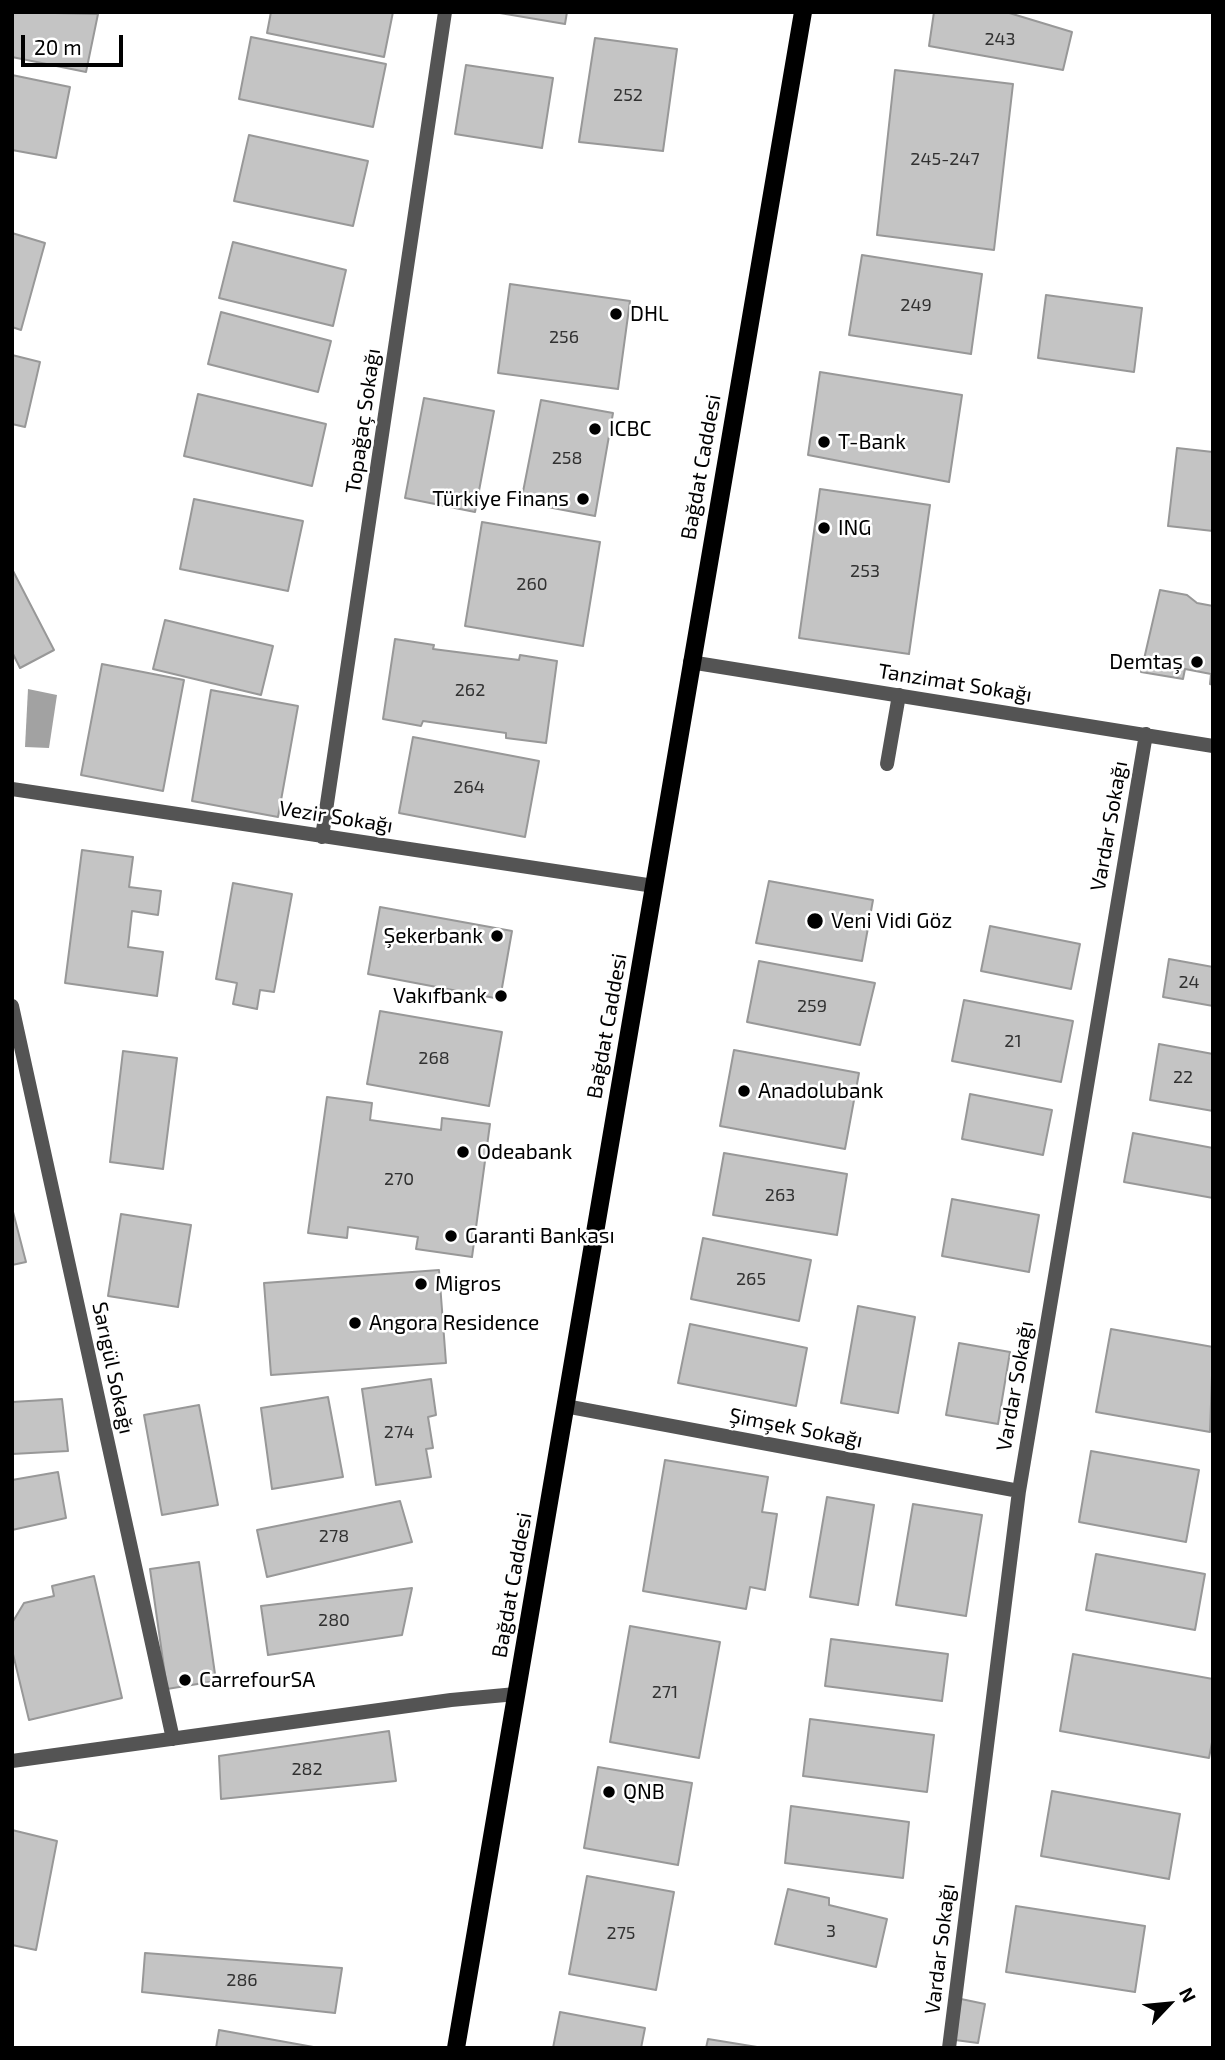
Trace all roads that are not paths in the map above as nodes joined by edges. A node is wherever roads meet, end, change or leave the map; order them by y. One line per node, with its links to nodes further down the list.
1 (446, 12): 9 (street, Topağaç Sokağı)
2 (803, 12): 3 (main road, Bağdat Caddesi)
3 (690, 662): 4 (street, Tanzimat Sokağı); 10 (main road, Bağdat Caddesi)
4 (898, 695): 5 (street, Tanzimat Sokağı); 7 (street)
5 (1146, 734): 6 (street, Tanzimat Sokağı); 13 (street, Vardar Sokağı)
6 (1213, 746)
7 (887, 764)
8 (12, 789): 9 (street, Vezir Sokağı)
9 (322, 837): 10 (street, Vezir Sokağı)
10 (654, 886): 12 (main road, Bağdat Caddesi)
11 (12, 1006): 15 (street, Sarıgül Sokağı)
12 (565, 1406): 13 (street, Şimşek Sokağı); 14 (main road, Bağdat Caddesi)
13 (1019, 1491): 18 (street, Vardar Sokağı)
14 (516, 1694): 15 (street); 17 (main road, Bağdat Caddesi)
15 (173, 1739): 16 (street)
16 (12, 1761)
17 (456, 2048)
18 (949, 2048)

